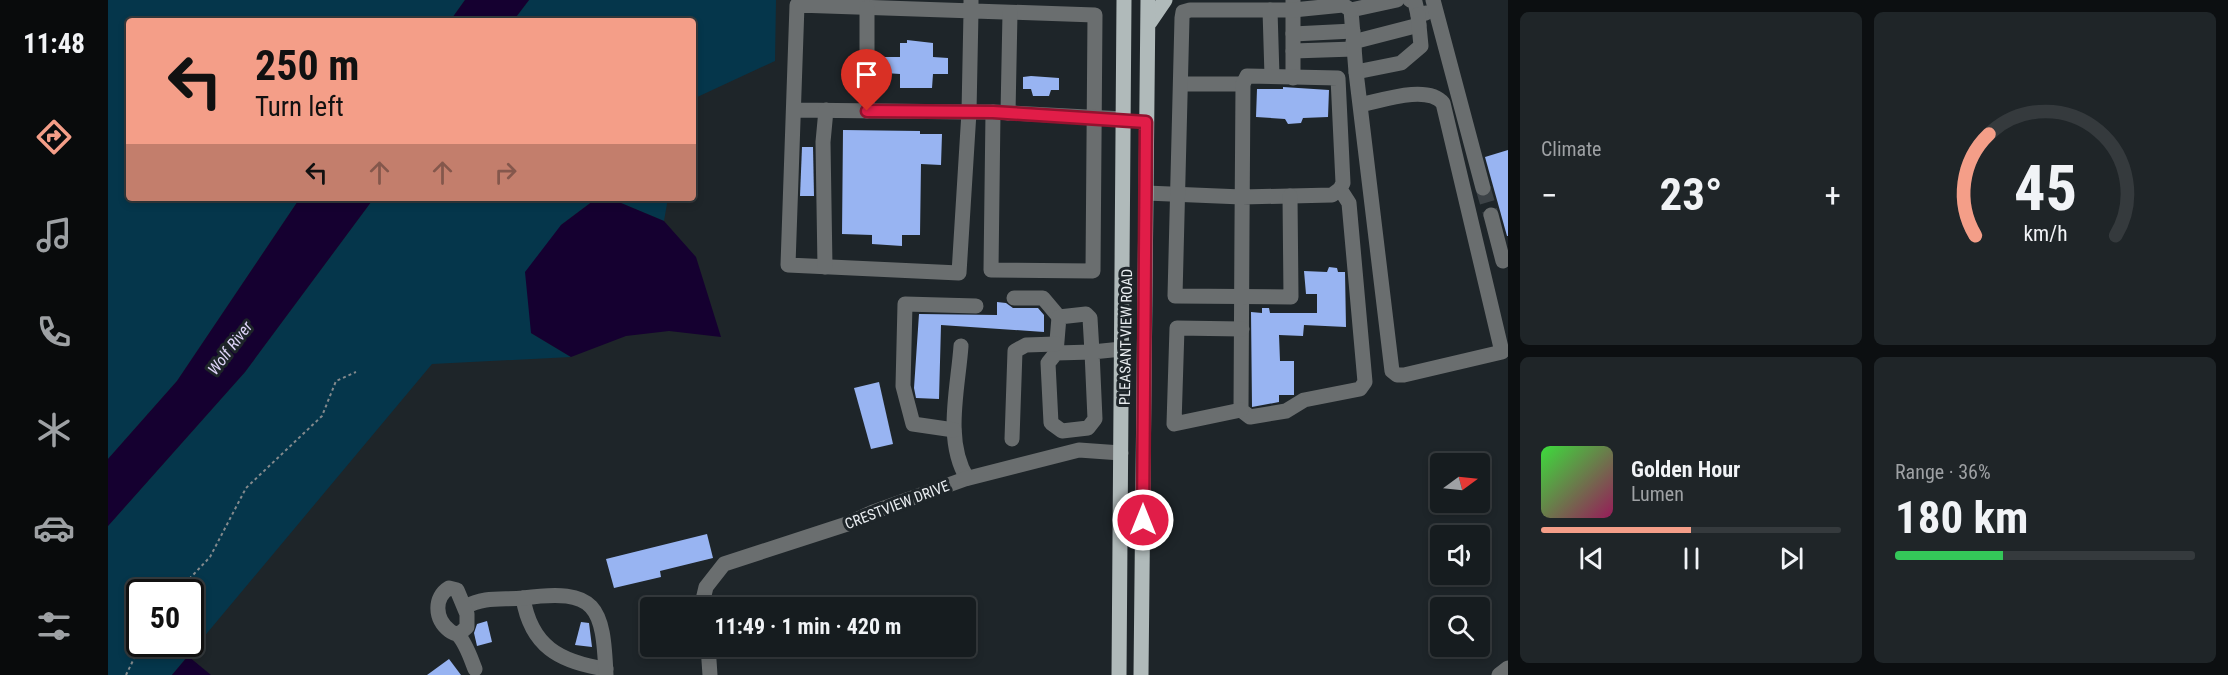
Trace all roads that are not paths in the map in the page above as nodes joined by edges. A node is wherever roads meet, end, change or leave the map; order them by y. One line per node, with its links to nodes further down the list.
1 (1124, 0): 30 (main road, PLEASANT VIEW ROAD)
2 (1148, 0): 14 (main road, PLEASANT VIEW ROAD)
3 (1165, 0): 14 (main road)
4 (1396, 0): 11 (street)
5 (1410, 0): 13 (street)
6 (1293, 5): 10 (street); 11 (street); 15 (street)
7 (1434, 5): 13 (street); 34 (street)
8 (971, 6): 9 (street); 12 (street); 27 (street)
9 (867, 8): 24 (street); 26 (street)
10 (1270, 10): 19 (street); 21 (street)
11 (1351, 10): 16 (street)
12 (1010, 13): 28 (street); 29 (street)
13 (1419, 20): 16 (street); 18 (street)
14 (1149, 24): 31 (main road, PLEASANT VIEW ROAD)
15 (1293, 34): 16 (street); 17 (street)
16 (1353, 41): 17 (street); 18 (street)
17 (1293, 51): 20 (street)
18 (1356, 72): 23 (street)
19 (1272, 76): 20 (street); 22 (street)
20 (1293, 78): 35 (street)
21 (1181, 84): 22 (street); 37 (street)
22 (1243, 84): 39 (street)
23 (1360, 105): 43 (street); 52 (street)
24 (794, 110): 25 (street); 42 (street)
25 (826, 110): 26 (street); 42 (street)
26 (867, 111): 27 (street)
27 (969, 112): 28 (street); 32 (street)
28 (1000, 113): 29 (street); 33 (street)
29 (1094, 117): 30 (street); 33 (street)
30 (1124, 119): 31 (main road); 51 (main road, PLEASANT VIEW ROAD)
31 (1146, 122): 36 (main road, PLEASANT VIEW ROAD)
32 (965, 184): 33 (street); 42 (street)
33 (991, 186)
34 (1483, 188)
35 (1340, 189): 38 (street); 54 (street)
36 (1146, 193): 37 (street); 60 (main road, PLEASANT VIEW ROAD)
37 (1179, 195): 39 (street); 44 (street)
38 (1290, 196): 39 (street); 44 (street)
39 (1242, 197): 44 (street)
40 (1491, 215): 41 (street)
41 (1506, 260): 43 (street)
42 (825, 267)
43 (1482, 267): 52 (street)
44 (1242, 297): 48 (street)
45 (1014, 298): 47 (street)
46 (976, 306): 55 (street)
47 (1059, 317): 50 (street); 53 (street)
48 (1242, 329): 54 (street); 54 (street)
49 (962, 346): 55 (street)
50 (1056, 349): 53 (street); 53 (street); 56 (street)
51 (1122, 349): 53 (street); 57 (main road, PLEASANT VIEW ROAD)
52 (1505, 351)
53 (1092, 352)
54 (1241, 410)
55 (954, 430): 58 (street)
56 (1011, 439)
57 (1121, 453): 58 (street, CRESTVIEW DRIVE); 59 (main road, PLEASANT VIEW ROAD)
58 (967, 478): 61 (street, CRESTVIEW DRIVE)
59 (1120, 564): 60 (main road); 70 (main road, PLEASANT VIEW ROAD)
60 (1142, 565): 71 (main road, PLEASANT VIEW ROAD)
61 (704, 597)
62 (523, 598): 63 (street); 67 (street); 67 (street)
63 (465, 608): 64 (street); 64 (street)
64 (458, 635): 68 (street)
65 (709, 657): 69 (street)
66 (1508, 668): 72 (street)
67 (606, 672)
68 (477, 673)
69 (710, 675)
70 (1119, 675)
71 (1141, 675)
72 (1499, 675)

